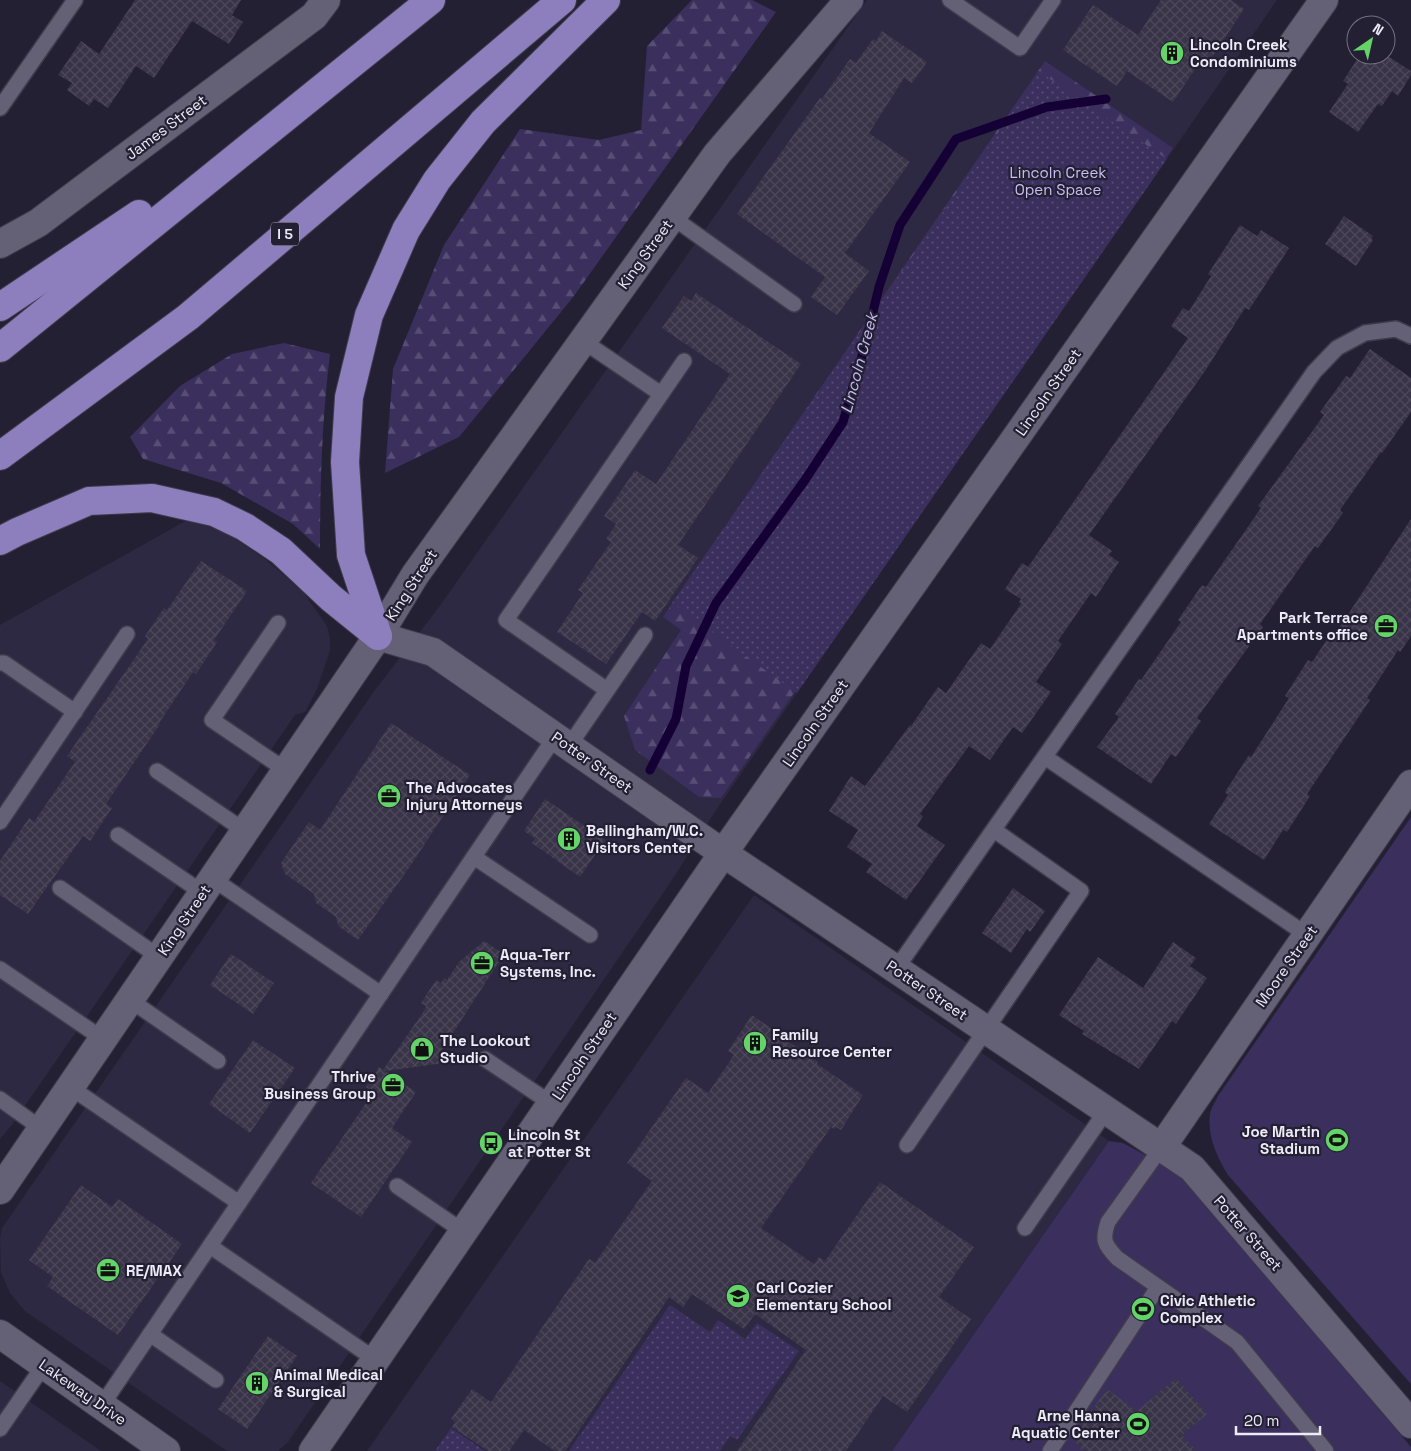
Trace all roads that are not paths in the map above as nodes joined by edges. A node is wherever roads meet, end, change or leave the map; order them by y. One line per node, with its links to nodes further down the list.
1 (75, 0): 10 (lane)
2 (326, 0): 13 (street, James Street)
3 (431, 0): 11 (highway)
4 (562, 0): 21 (highway, I 5)
5 (606, 0): 26 (highway)
6 (849, 0): 12 (street, King Street)
7 (950, 0): 8 (lane)
8 (1052, 0)
9 (1324, 0): 39 (street, Lincoln Street)
10 (0, 108)
11 (284, 117): 15 (highway); 18 (highway)
12 (672, 217): 14 (lane); 17 (street, King Street)
13 (0, 244)
14 (794, 304)
15 (0, 307)
16 (1411, 336): 31 (lane)
17 (582, 341): 20 (lane); 26 (street, King Street)
18 (0, 348)
19 (684, 360): 20 (lane)
20 (661, 394): 28 (lane)
21 (0, 456)
22 (0, 542): 26 (highway)
23 (278, 623): 32 (lane)
24 (127, 634): 29 (lane)
25 (645, 635): 28 (lane)
26 (378, 636): 30 (street, Potter Street); 32 (street, King Street)
27 (0, 663): 29 (lane)
28 (607, 690): 30 (lane)
29 (75, 712): 35 (lane)
30 (562, 741): 39 (street, Potter Street); 40 (lane)
31 (1045, 757): 36 (lane); 44 (lane)
32 (287, 770): 37 (street, King Street)
33 (157, 771): 37 (lane)
34 (1411, 784): 44 (street, Moore Street)
35 (0, 822)
36 (994, 830): 47 (lane); 50 (lane)
37 (245, 831): 41 (street, King Street)
38 (118, 835): 41 (lane)
39 (724, 853): 47 (street, Potter Street); 56 (street, Lincoln Street)
40 (474, 856): 43 (lane); 48 (lane)
41 (208, 886): 45 (street, King Street); 48 (lane)
42 (60, 888): 45 (lane)
43 (590, 935)
44 (1307, 935): 60 (street, Moore Street)
45 (159, 957): 49 (street, King Street)
46 (0, 969): 51 (lane)
47 (896, 970): 50 (street, Potter Street)
48 (381, 994): 64 (lane)
49 (130, 1000): 51 (street, King Street); 53 (lane)
50 (986, 1030): 57 (street, Potter Street); 59 (lane)
51 (103, 1039): 54 (street, King Street)
52 (485, 1060): 56 (lane)
53 (218, 1062)
54 (70, 1087): 58 (street, King Street); 64 (lane)
55 (0, 1099): 58 (lane)
56 (552, 1104): 66 (street, Lincoln Street)
57 (1106, 1111): 60 (street, Potter Street); 65 (lane)
58 (40, 1131): 61 (street); 63 (street, King Street)
59 (907, 1145)
60 (1161, 1148): 68 (lane); 75 (street, Potter Street)
61 (0, 1166)
62 (397, 1186): 66 (lane)
63 (0, 1190)
64 (239, 1203): 67 (lane)
65 (1025, 1228)
66 (464, 1232): 71 (street, Lincoln Street)
67 (210, 1246): 70 (lane); 71 (lane)
68 (1158, 1287): 79 (lane); 80 (lane)
69 (0, 1334): 72 (street, Lakeway Drive)
70 (150, 1334): 73 (lane); 74 (lane)
71 (376, 1360): 78 (street, Lincoln Street)
72 (44, 1365): 74 (street, Lakeway Drive); 76 (lane)
73 (216, 1380)
74 (102, 1405): 77 (street, Lakeway Drive)
75 (1411, 1424)
76 (0, 1429)
77 (166, 1451)
78 (313, 1451)
79 (1050, 1451)
80 (1326, 1451)

